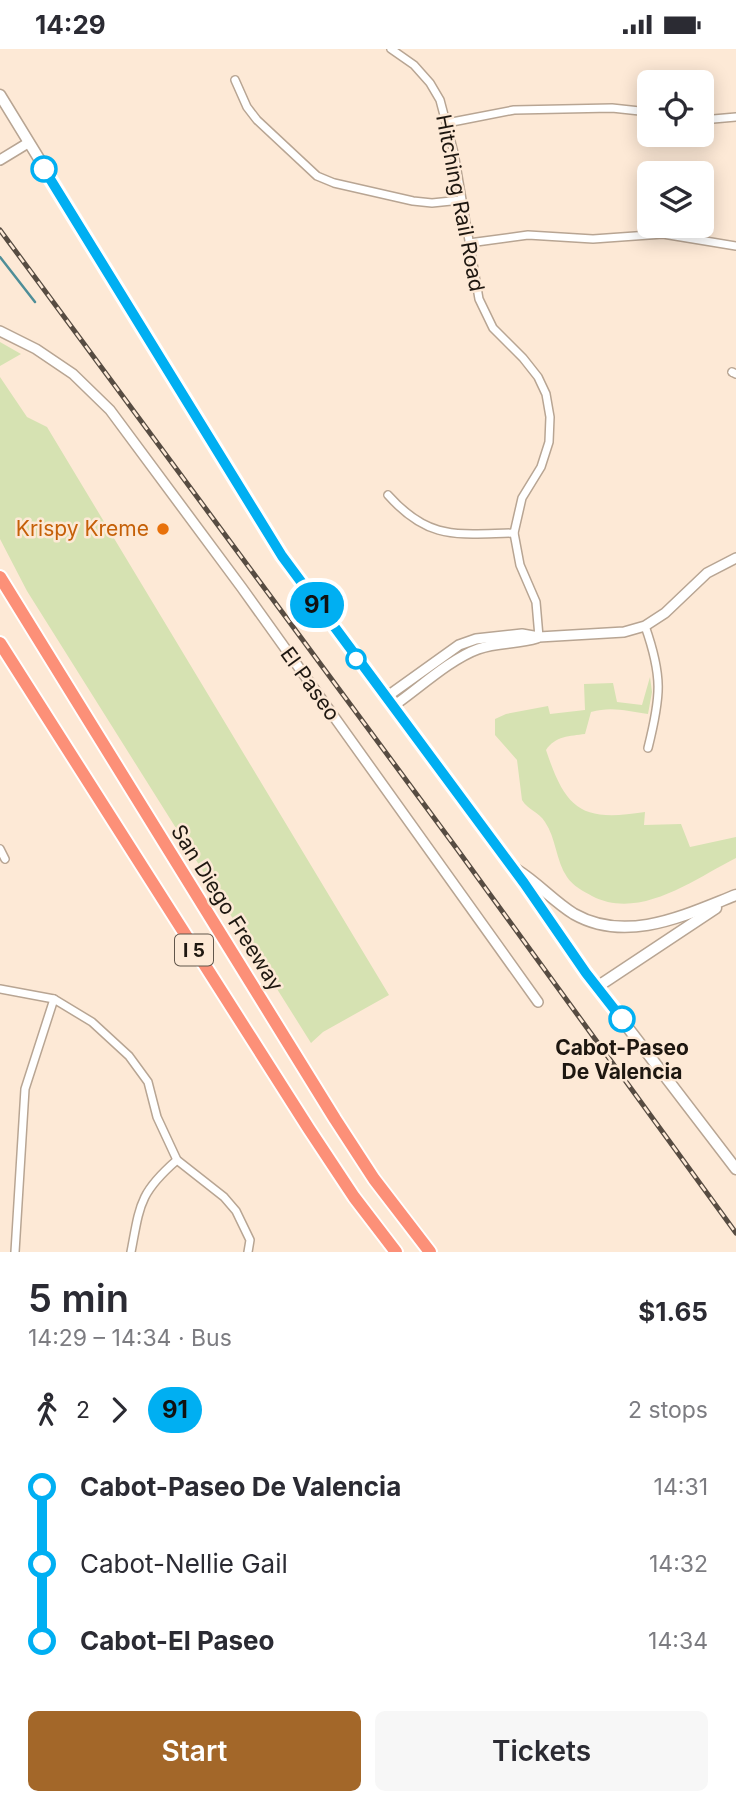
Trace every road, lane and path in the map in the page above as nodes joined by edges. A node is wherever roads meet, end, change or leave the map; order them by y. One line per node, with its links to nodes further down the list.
1 (391, 49): 7 (street, Hitching Rail Road)
2 (235, 81): 10 (street)
3 (0, 95): 8 (main road)
4 (637, 111): 7 (street)
5 (736, 117): 6 (street)
6 (714, 119)
7 (447, 123): 10 (street, Hitching Rail Road)
8 (28, 143): 9 (street); 21 (main road)
9 (0, 160)
10 (461, 200): 11 (street, Hitching Rail Road)
11 (469, 243): 12 (street); 15 (street, Hitching Rail Road)
12 (736, 246)
13 (0, 331): 31 (street, El Paseo)
14 (388, 495): 15 (street)
15 (514, 533): 19 (street, Hitching Rail Road)
16 (736, 558): 18 (street)
17 (0, 577): 38 (highway, San Diego Freeway / I 5)
18 (645, 626): 19 (street); 23 (street)
19 (539, 637): 21 (street); 22 (street)
20 (0, 643): 37 (highway, I 5)
21 (385, 698): 22 (main road)
22 (392, 707): 26 (main road)
23 (648, 748)
24 (0, 849): 25 (street)
25 (5, 859)
26 (511, 867): 27 (main road); 28 (main road)
27 (736, 896): 28 (main road)
28 (597, 987): 33 (main road)
29 (0, 989): 30 (street)
30 (54, 999): 32 (street); 34 (street)
31 (538, 1002)
32 (177, 1160): 35 (street); 36 (street)
33 (736, 1169)
34 (15, 1252)
35 (131, 1252)
36 (248, 1252)
37 (396, 1252)
38 (430, 1252)

